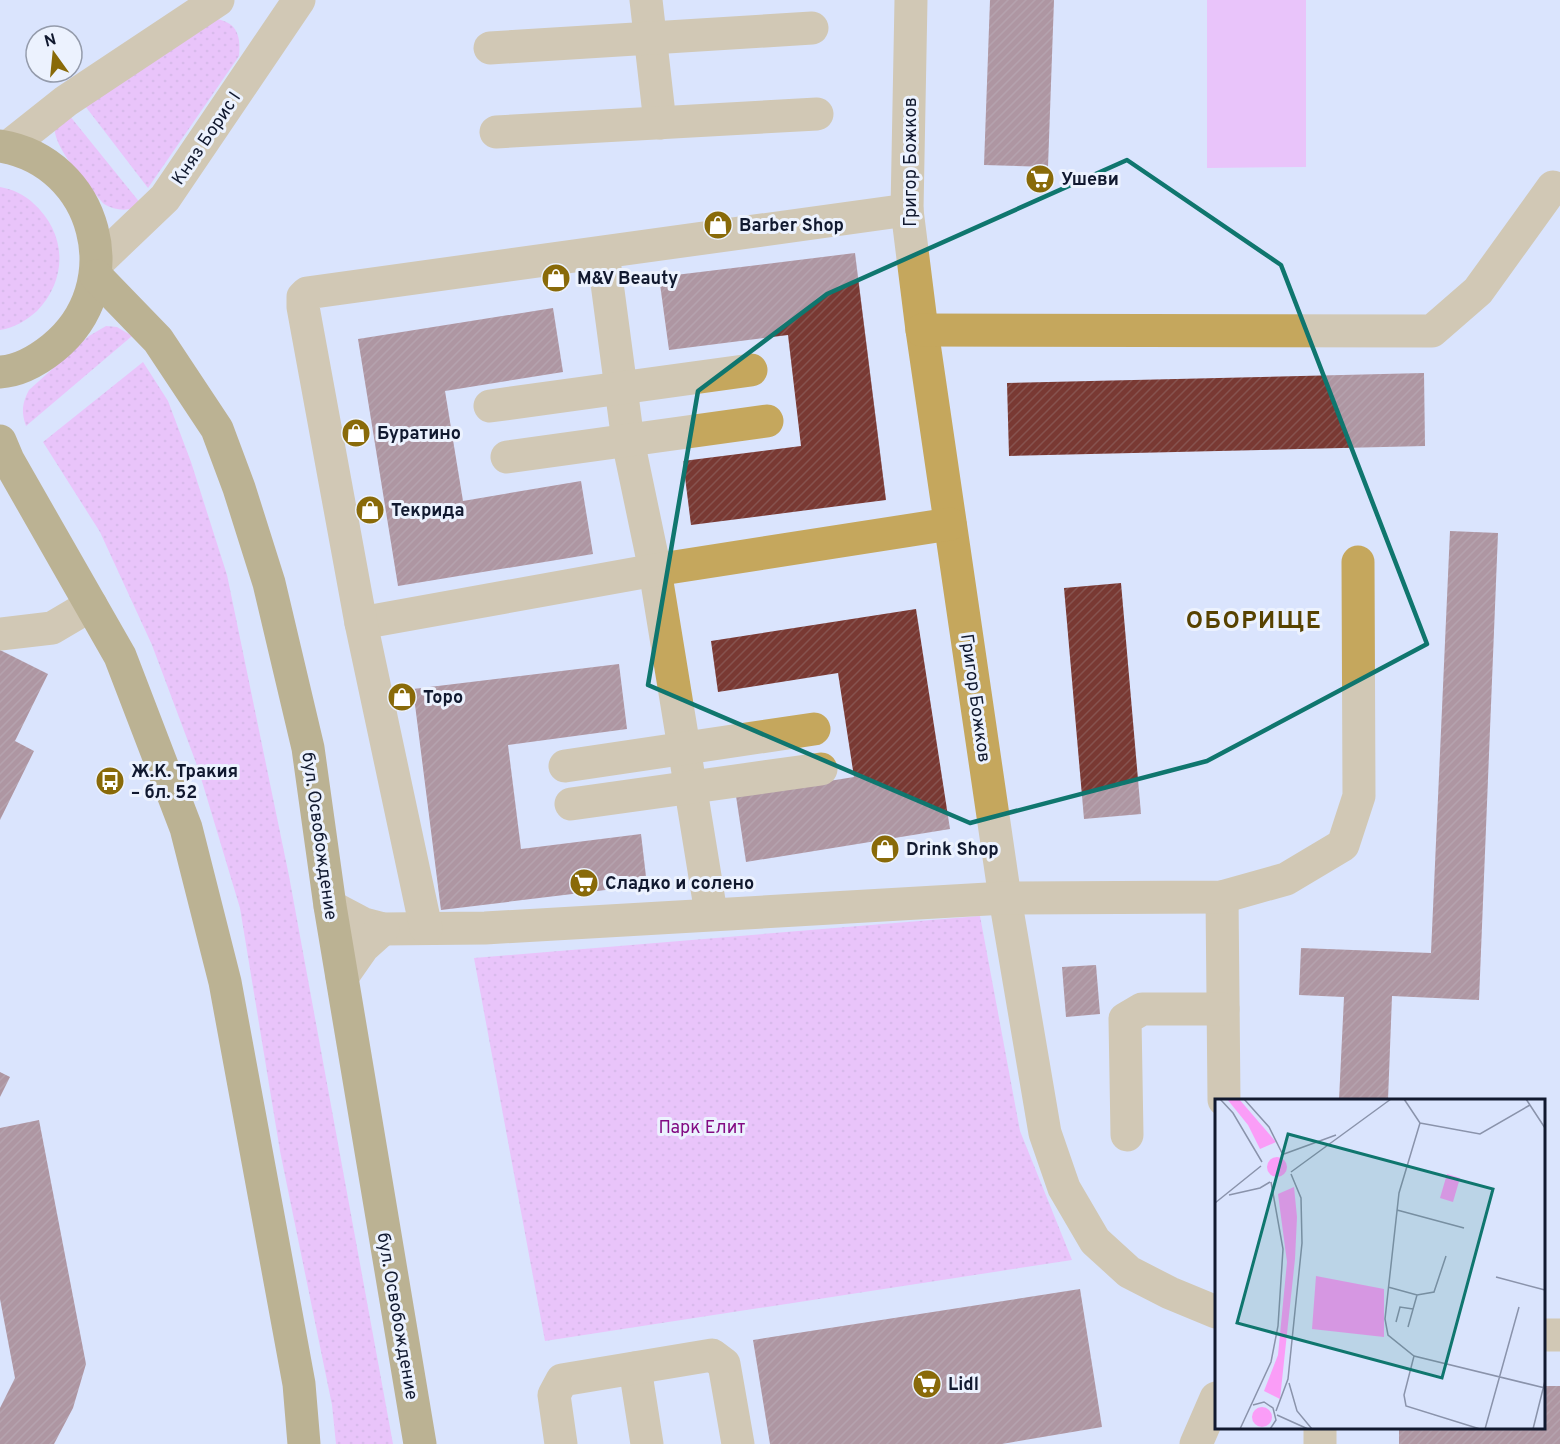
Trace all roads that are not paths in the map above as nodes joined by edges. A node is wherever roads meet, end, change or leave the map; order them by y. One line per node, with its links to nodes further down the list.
1 (218, 0): 11 (street)
2 (300, 0): 15 (street, Княз Борис I)
3 (646, 0): 6 (street)
4 (911, 0): 13 (street, Григор Божков)
5 (812, 28): 6 (street)
6 (650, 38): 7 (street); 9 (street)
7 (490, 48)
8 (817, 114): 9 (street)
9 (660, 123): 10 (street)
10 (496, 132)
11 (4, 147): 15 (main road)
12 (1553, 187): 16 (street)
13 (907, 210): 14 (street); 16 (street, Григор Божков)
14 (603, 253): 19 (street); 29 (street)
15 (97, 270): 18 (main road); 39 (main road, бул. Освобождение)
16 (922, 330): 25 (street, Григор Божков)
17 (751, 370): 19 (street)
18 (0, 372)
19 (621, 388): 20 (street); 23 (street)
20 (490, 406)
21 (767, 421): 23 (street)
22 (0, 441): 28 (main road)
23 (628, 441): 24 (street); 27 (street)
24 (507, 457)
25 (950, 524): 27 (street); 38 (street, Григор Божков)
26 (1358, 562): 37 (street)
27 (655, 570): 29 (street); 32 (street)
28 (91, 605): 30 (street); 50 (main road)
29 (361, 623): 41 (street)
30 (0, 634)
31 (814, 729): 32 (street)
32 (683, 748): 33 (street); 35 (street)
33 (565, 766)
34 (821, 769): 35 (street)
35 (689, 788): 36 (street); 40 (street)
36 (571, 804)
37 (1222, 897): 38 (street); 44 (street)
38 (1005, 898): 40 (street); 47 (street, Григор Божков)
39 (330, 906): 42 (street); 43 (main road, бул. Освобождение)
40 (711, 913): 41 (street)
41 (426, 928): 42 (street)
42 (383, 929): 43 (street)
43 (342, 977): 51 (main road, бул. Освобождение)
44 (1223, 1009): 45 (street); 46 (street)
45 (1224, 1099)
46 (1126, 1135)
47 (1215, 1312)
48 (635, 1368): 52 (street); 53 (street); 54 (street)
49 (1215, 1400): 55 (street)
50 (304, 1444)
51 (420, 1444)
52 (561, 1444)
53 (647, 1444)
54 (738, 1444)
55 (1196, 1444)

